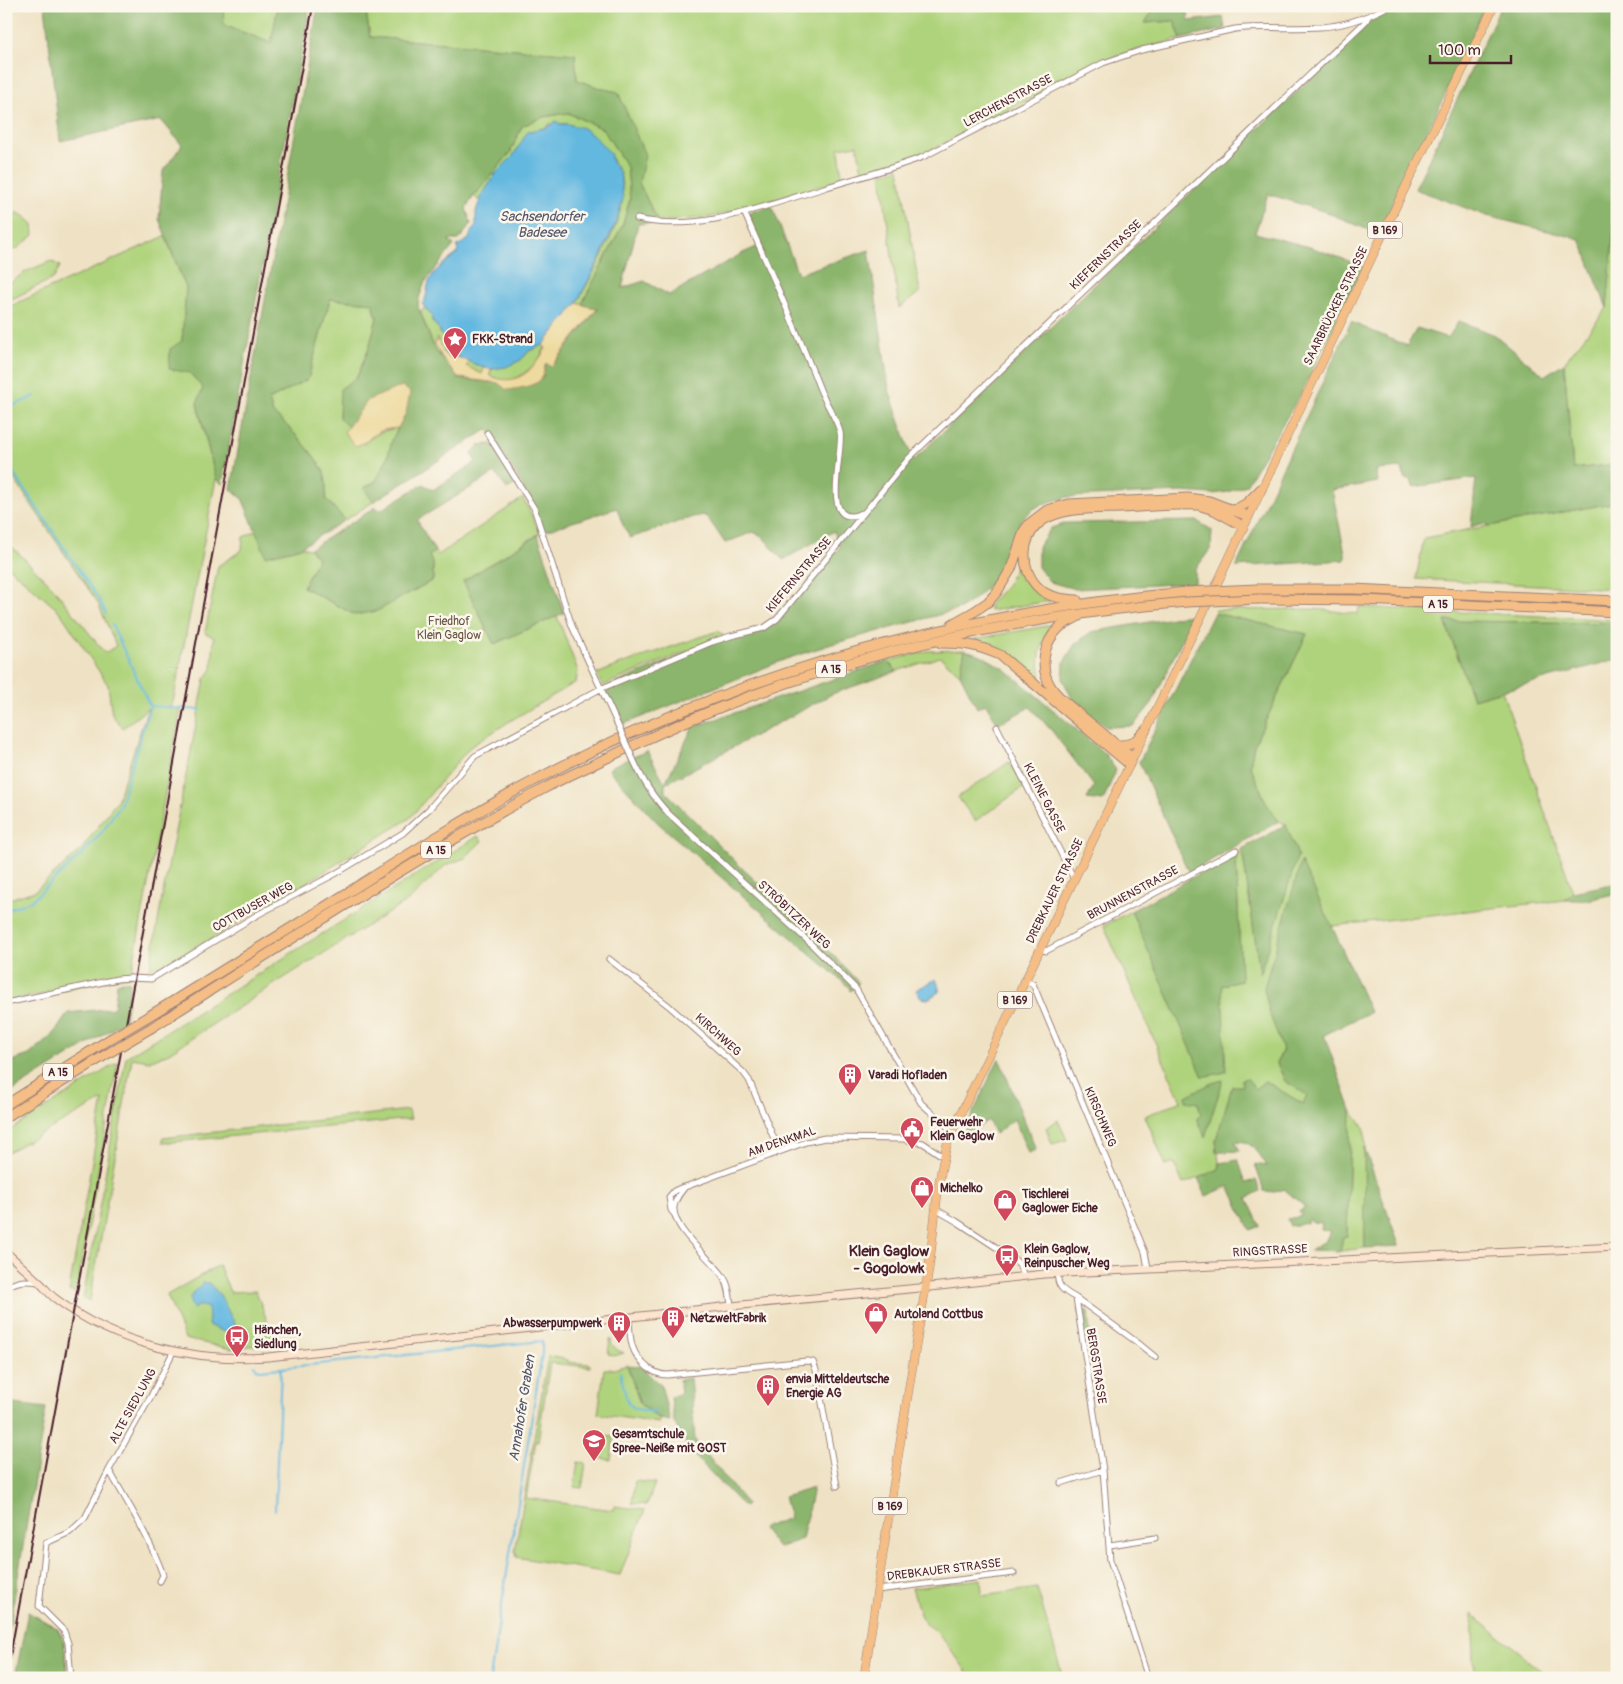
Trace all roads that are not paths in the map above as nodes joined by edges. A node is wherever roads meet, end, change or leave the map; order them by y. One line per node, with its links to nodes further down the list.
1 (1390, 6): 3 (street, LERCHENSTRASSE)
2 (1494, 6): 7 (main road, SAARBRÜCKER STRASSE / B 169)
3 (1368, 17): 4 (street, LERCHENSTRASSE); 9 (street, KIEFERNSTRASSE)
4 (744, 212): 5 (street, LERCHENSTRASSE); 9 (street)
5 (637, 219)
6 (487, 433): 20 (street)
7 (1261, 488): 8 (highway); 10 (main road, SAARBRÜCKER STRASSE / B 169)
8 (1233, 511): 10 (highway); 18 (highway)
9 (864, 512): 20 (street, KIEFERNSTRASSE)
10 (1248, 516): 11 (main road, SAARBRÜCKER STRASSE / B 169)
11 (1243, 526): 12 (main road, SAARBRÜCKER STRASSE / B 169); 15 (highway)
12 (1214, 590): 22 (main road, DREBKAUER STRASSE / B 169)
13 (1258, 594): 14 (highway, A 15); 15 (highway, A 15, bridge); 16 (highway, A 15); 17 (highway, A 15, bridge)
14 (1617, 601)
15 (1095, 602): 18 (highway, A 15)
16 (1617, 612)
17 (1086, 613): 19 (highway, A 15); 23 (highway)
18 (945, 628): 32 (highway, A 15, bridge)
19 (928, 642): 25 (highway); 33 (highway, A 15, bridge)
20 (600, 689): 24 (street, KIEFERNSTRASSE); 34 (street, STRÖBITZER WEG, bridge)
21 (997, 727): 27 (street, KLEINE GASSE)
22 (1145, 731): 23 (highway); 25 (main road, DREBKAUER STRASSE / B 169)
23 (1117, 745): 25 (highway)
24 (475, 756): 31 (street, COTTBUSER WEG)
25 (1130, 761): 27 (main road, DREBKAUER STRASSE / B 169)
26 (1236, 850): 28 (street, BRUNNENSTRASSE)
27 (1074, 879): 28 (main road, DREBKAUER STRASSE / B 169)
28 (1040, 949): 30 (main road, DREBKAUER STRASSE / B 169)
29 (609, 959): 35 (street, KIRCHWEG)
30 (1024, 980): 34 (main road, DREBKAUER STRASSE / B 169); 42 (street, KIRSCHWEG)
31 (6, 1003)
32 (6, 1105)
33 (6, 1117)
34 (952, 1132): 38 (main road, DREBKAUER STRASSE / B 169)
35 (775, 1141): 36 (street); 37 (street, KIRCHWEG)
36 (798, 1146): 37 (street, AM DENKMAL); 38 (street, AM DENKMAL)
37 (775, 1154): 49 (street, AM DENKMAL)
38 (944, 1157): 39 (main road, DREBKAUER STRASSE / B 169)
39 (935, 1209): 44 (street); 47 (main road, DREBKAUER STRASSE / B 169)
40 (1617, 1247): 42 (main road, RINGSTRASSE)
41 (6, 1252): 45 (main road, RINGSTRASSE)
42 (1148, 1268): 43 (main road, RINGSTRASSE)
43 (1058, 1273): 44 (main road, RINGSTRASSE); 48 (street)
44 (1024, 1276): 47 (main road, RINGSTRASSE)
45 (39, 1282): 46 (street); 51 (main road, RINGSTRASSE)
46 (6, 1288)
47 (925, 1288): 49 (main road, RINGSTRASSE); 61 (main road, DREBKAUER STRASSE / B 169)
48 (1076, 1298): 52 (street); 54 (street, BERGSTRASSE)
49 (731, 1306): 50 (main road, RINGSTRASSE)
50 (628, 1317): 51 (main road, RINGSTRASSE); 56 (street)
51 (173, 1352): 53 (street, ALTE SIEDLUNG)
52 (1155, 1358)
53 (109, 1470): 60 (street); 62 (street, ALTE SIEDLUNG)
54 (1103, 1470): 55 (street); 58 (street, BERGSTRASSE)
55 (1061, 1483)
56 (838, 1486)
57 (1155, 1538): 58 (street)
58 (1110, 1544): 64 (street, BERGSTRASSE)
59 (1014, 1573): 61 (street, DREBKAUER STRASSE)
60 (160, 1581)
61 (877, 1590): 63 (main road, DREBKAUER STRASSE / B 169)
62 (71, 1678)
63 (864, 1678)
64 (1148, 1678)

